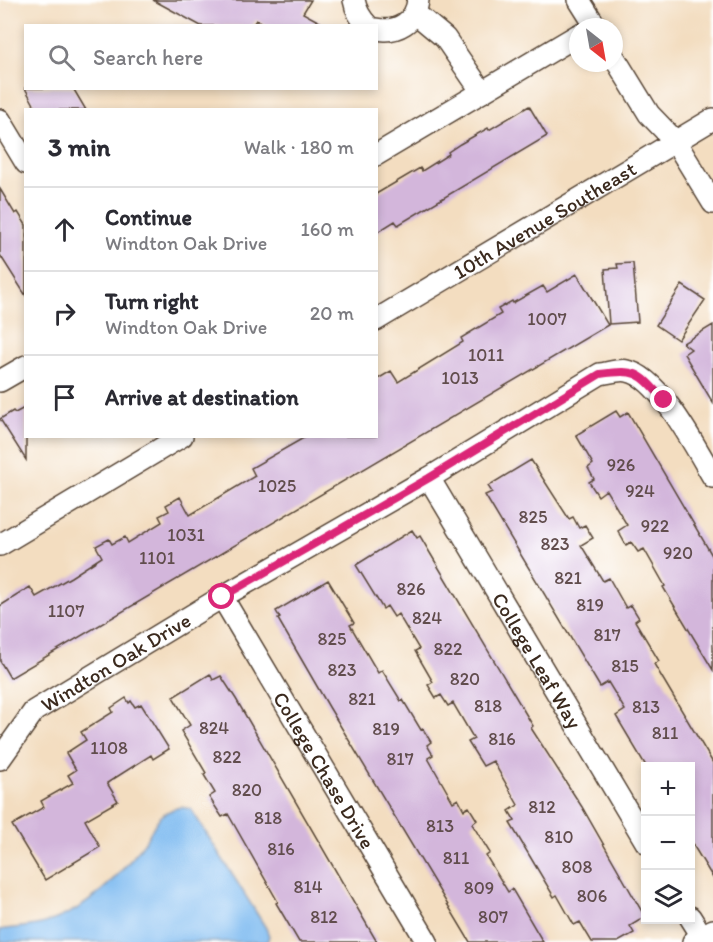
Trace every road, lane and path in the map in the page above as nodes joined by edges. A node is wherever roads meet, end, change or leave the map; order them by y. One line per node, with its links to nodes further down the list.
1 (354, 0): 5 (street)
2 (582, 1): 4 (street)
3 (417, 7): 6 (street); 9 (street)
4 (587, 18)
5 (367, 24)
6 (378, 29)
7 (569, 40): 9 (street)
8 (623, 72): 12 (street)
9 (482, 92): 13 (street)
10 (713, 119): 12 (street, 10th Avenue Southeast)
11 (0, 120): 14 (street)
12 (675, 141): 15 (street); 16 (street, 10th Avenue Southeast)
13 (378, 154)
14 (24, 160)
15 (713, 203)
16 (378, 319)
17 (24, 367): 18 (street)
18 (0, 381)
19 (179, 438): 22 (street)
20 (713, 477): 21 (street, Windton Oak Drive)
21 (429, 478): 23 (street, Windton Oak Drive); 25 (street, College Leaf Way)
22 (0, 545)
23 (222, 597): 24 (street, Windton Oak Drive); 26 (street, College Chase Drive)
24 (0, 759)
25 (641, 835)
26 (427, 942)

